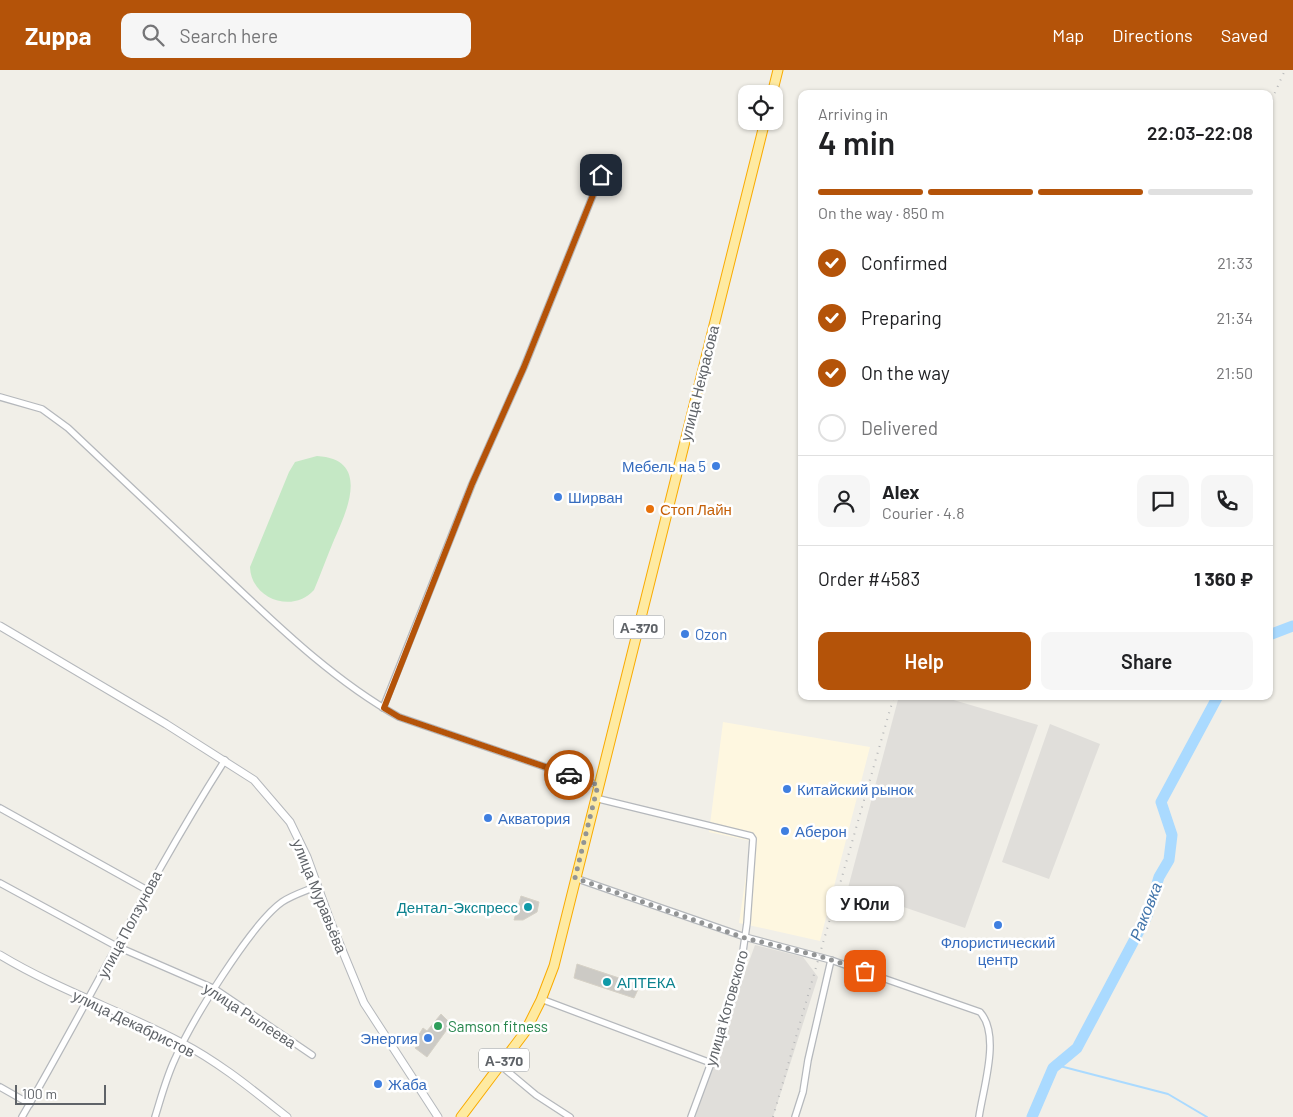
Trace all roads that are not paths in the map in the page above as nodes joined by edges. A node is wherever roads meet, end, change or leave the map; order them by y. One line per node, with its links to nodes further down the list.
1 (778, 70): 2 (highway)
2 (774, 85)
3 (763, 130): 9 (highway, улица Некрасова / А-370)
4 (601, 175): 7 (street)
5 (0, 396): 7 (street)
6 (1, 628): 8 (street, улица Муравьёва)
7 (384, 708): 9 (street)
8 (225, 760): 14 (street, улица Муравьёва); 15 (street, улица Ползунова)
9 (598, 785): 10 (highway, улица Некрасова / А-370)
10 (595, 798): 12 (highway, улица Некрасова / А-370); 16 (street, улица Котовского)
11 (0, 808): 15 (street)
12 (575, 878): 16 (street); 21 (highway, улица Некрасова / А-370)
13 (0, 883): 17 (street, улица Рылеева)
14 (317, 886): 20 (street); 32 (street, улица Муравьёва)
15 (147, 890): 17 (street, улица Ползунова)
16 (745, 938): 19 (street); 25 (street, улица Котовского)
17 (116, 946): 20 (street, улица Рылеева); 22 (street, улица Ползунова)
18 (0, 955): 22 (street, улица Декабристов)
19 (831, 960): 36 (street); 37 (street)
20 (215, 989): 23 (street); 24 (street, улица Рылеева)
21 (542, 998): 25 (street); 26 (highway, улица Некрасова / А-370)
22 (88, 1001): 23 (street, улица Декабристов); 28 (street, улица Ползунова)
23 (183, 1043): 29 (street, улица Декабристов); 31 (street)
24 (312, 1055)
25 (711, 1063): 35 (street, улица Котовского)
26 (500, 1065): 33 (highway, улица Некрасова / А-370); 34 (street)
27 (0, 1087): 28 (street)
28 (30, 1104): 30 (street, улица Ползунова)
29 (282, 1115)
30 (22, 1117)
31 (154, 1117)
32 (438, 1117)
33 (461, 1117)
34 (570, 1117)
35 (691, 1117)
36 (795, 1117)
37 (979, 1117)

